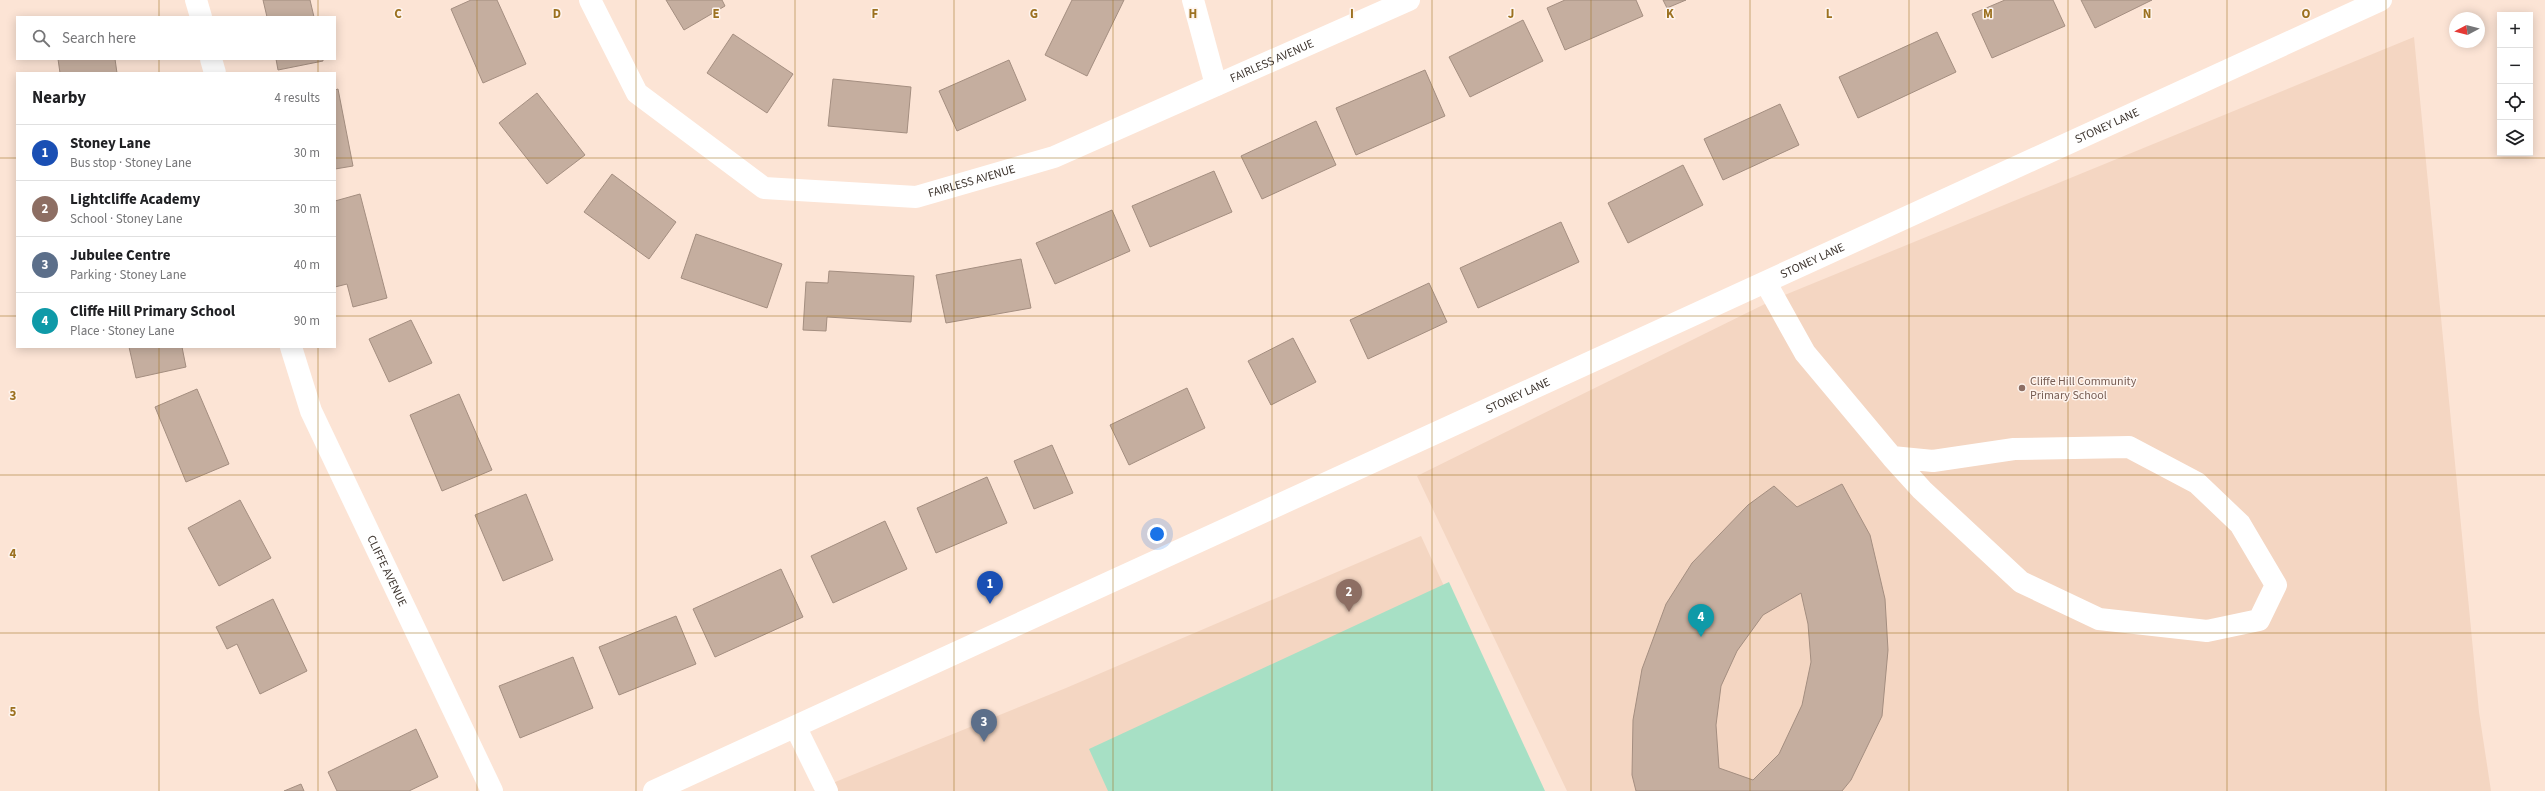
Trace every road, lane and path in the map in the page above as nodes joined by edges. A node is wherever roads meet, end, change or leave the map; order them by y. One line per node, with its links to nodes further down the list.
1 (196, 0): 6 (street)
2 (590, 0): 9 (street, FAIRLESS AVENUE)
3 (1193, 0): 9 (street)
4 (1409, 0): 9 (street, FAIRLESS AVENUE)
5 (2381, 0): 10 (street, STONEY LANE)
6 (200, 16)
7 (211, 60): 8 (street)
8 (215, 72)
9 (1216, 85)
10 (1766, 283): 12 (street); 13 (street, STONEY LANE)
11 (291, 348): 14 (street, CLIFFE AVENUE)
12 (1892, 457): 12 (street)
13 (796, 728): 15 (street, STONEY LANE); 16 (street)
14 (492, 791)
15 (654, 791)
16 (827, 791)

